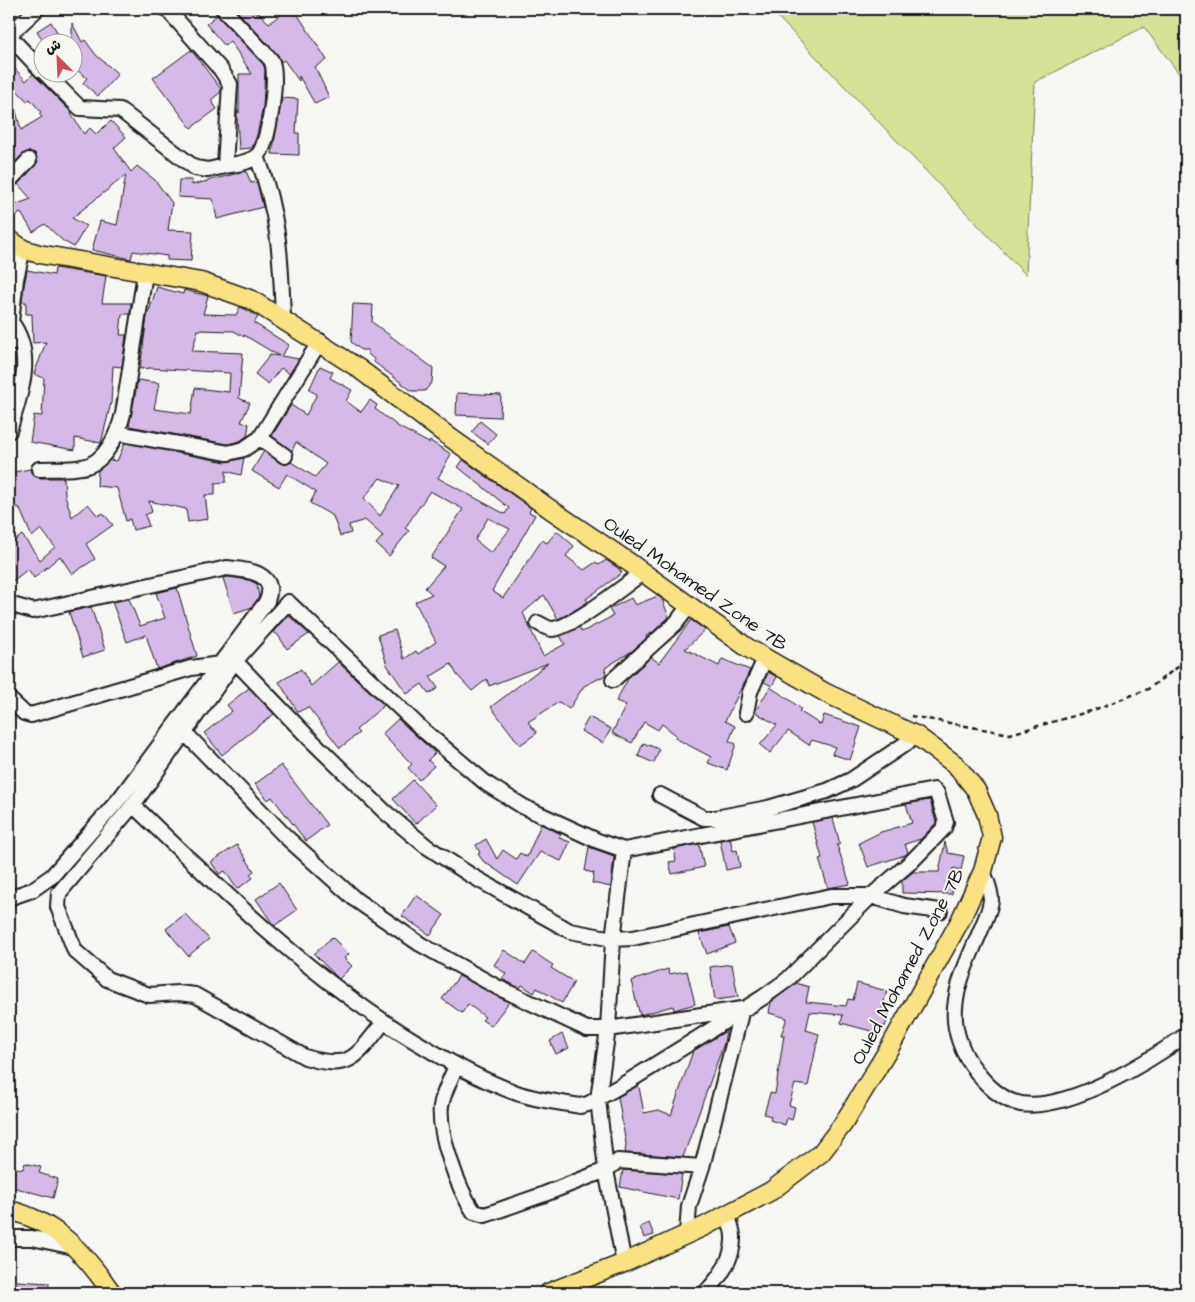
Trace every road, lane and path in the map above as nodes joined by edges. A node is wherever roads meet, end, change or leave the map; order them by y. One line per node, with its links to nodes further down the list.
1 (37, 9): 4 (street)
2 (167, 9): 9 (street)
3 (223, 9): 7 (street)
4 (9, 36): 5 (street)
5 (32, 60)
6 (53, 82): 9 (street)
7 (257, 156): 9 (street); 13 (street)
8 (29, 160): 10 (street)
9 (225, 166)
10 (9, 181)
11 (16, 244): 12 (main road, Ouled Mohamed Zone 7B); 14 (street)
12 (145, 273): 13 (main road, Ouled Mohamed Zone 7B); 18 (street)
13 (283, 319): 15 (main road, Ouled Mohamed Zone 7B)
14 (12, 322): 16 (street); 17 (street)
15 (320, 342): 19 (street); 22 (main road, Ouled Mohamed Zone 7B)
16 (9, 345)
17 (9, 431)
18 (117, 433): 19 (street); 21 (street)
19 (260, 438): 20 (street)
20 (285, 456)
21 (38, 469)
22 (642, 572): 24 (main road, Ouled Mohamed Zone 7B); 25 (street)
23 (9, 604): 29 (street)
24 (689, 606): 26 (main road, Ouled Mohamed Zone 7B); 30 (street)
25 (538, 623)
26 (765, 658): 32 (street); 35 (main road, Ouled Mohamed Zone 7B)
27 (235, 661): 34 (street); 38 (street); 43 (street)
28 (1186, 661): 33 (path)
29 (220, 664): 31 (street); 41 (street)
30 (614, 680)
31 (9, 699)
32 (746, 713)
33 (907, 716)
34 (185, 733): 37 (street); 46 (street)
35 (917, 736): 36 (street); 39 (main road, Ouled Mohamed Zone 7B)
36 (660, 795)
37 (133, 805): 45 (street); 45 (street)
38 (624, 850): 40 (street); 43 (street)
39 (983, 871): 47 (street); 53 (main road, Ouled Mohamed Zone 7B)
40 (871, 896): 42 (street); 43 (street); 44 (street)
41 (9, 898)
42 (940, 911)
43 (613, 939): 46 (street)
44 (742, 1009): 46 (street); 49 (street); 50 (street)
45 (383, 1023): 48 (street)
46 (608, 1029): 49 (street)
47 (1186, 1035)
48 (456, 1066): 49 (street); 51 (street)
49 (598, 1099): 51 (street)
50 (702, 1167): 51 (street); 54 (street)
51 (606, 1170): 57 (street)
52 (9, 1210): 56 (main road)
53 (727, 1214): 54 (main road, Ouled Mohamed Zone 7B); 60 (street)
54 (687, 1234): 57 (main road, Ouled Mohamed Zone 7B)
55 (9, 1238): 56 (street)
56 (77, 1248): 58 (main road)
57 (624, 1263): 59 (main road, Ouled Mohamed Zone 7B)
58 (112, 1293)
59 (548, 1293)
60 (705, 1293)

